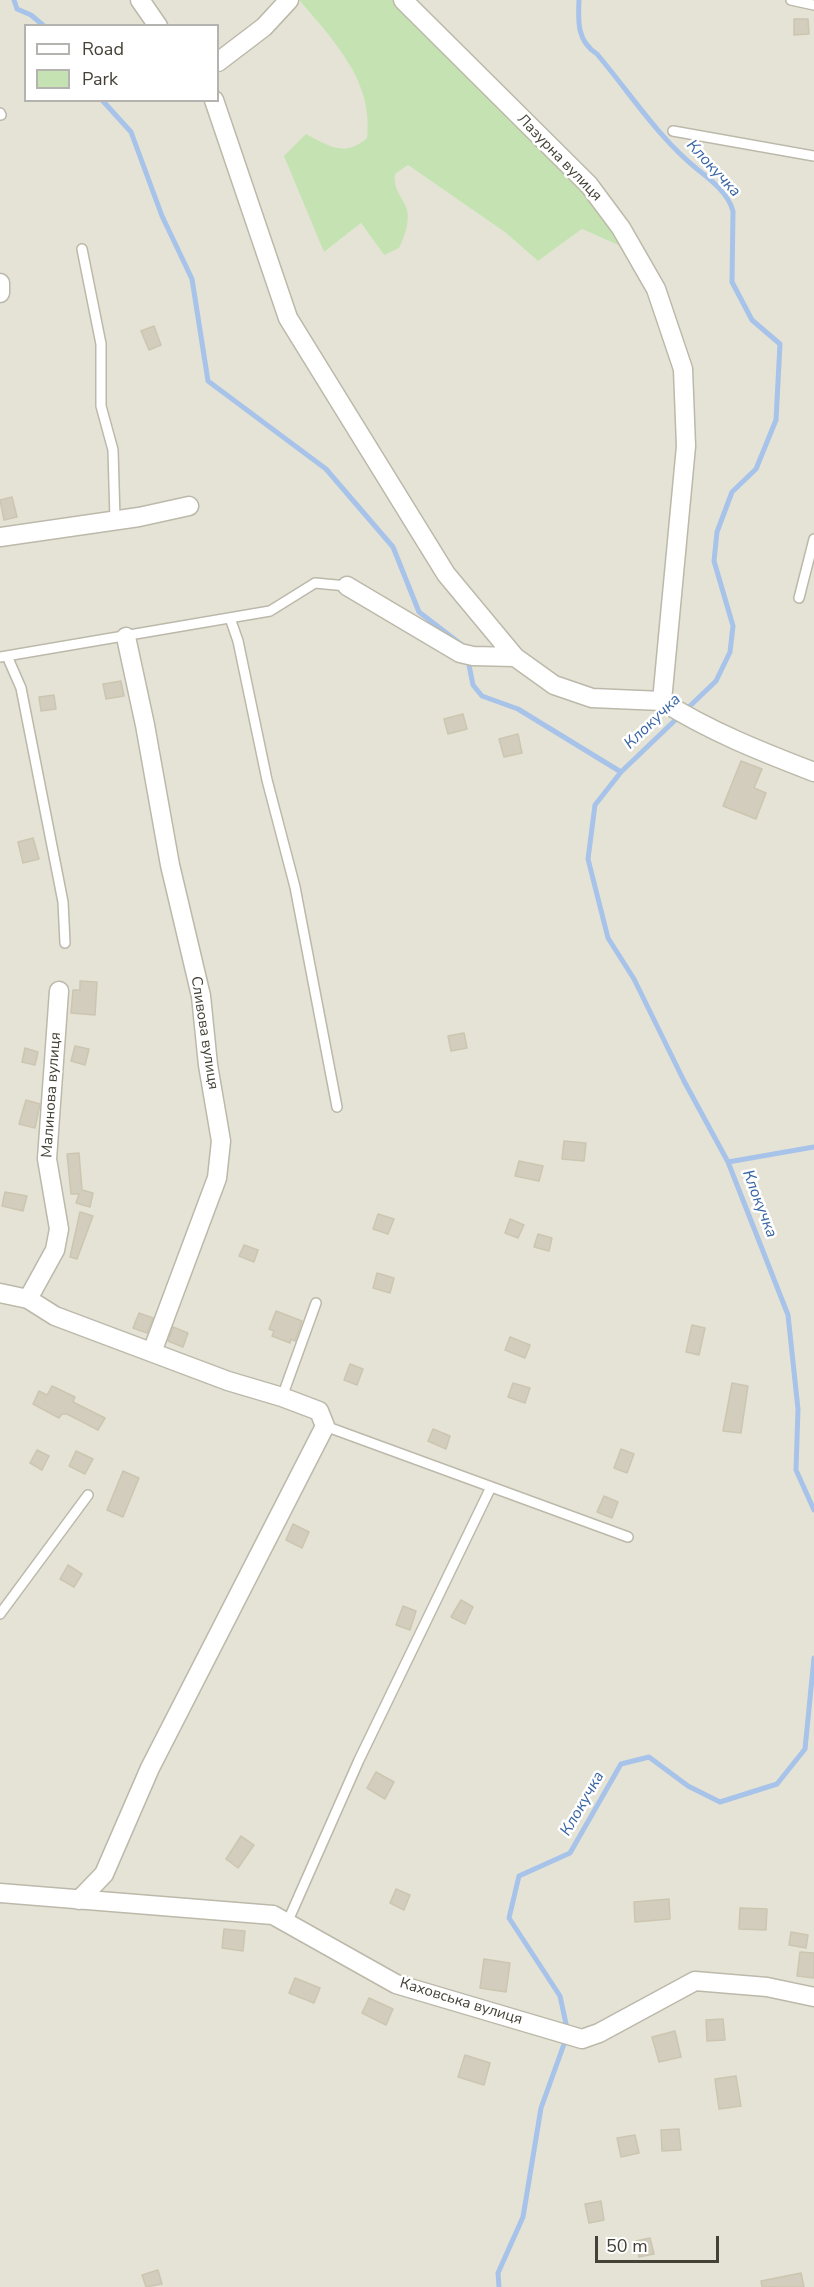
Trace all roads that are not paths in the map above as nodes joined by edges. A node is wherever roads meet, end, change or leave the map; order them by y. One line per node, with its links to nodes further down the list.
1 (140, 0): 6 (street)
2 (290, 0): 7 (street)
3 (403, 0): 24 (street, Лазурна вулиця)
4 (791, 0): 5 (lane)
5 (814, 5)
6 (157, 24)
7 (219, 61)
8 (215, 102): 23 (street)
9 (673, 131): 10 (lane)
10 (814, 156)
11 (82, 249): 15 (lane)
12 (0, 283): 13 (street)
13 (0, 293)
14 (189, 506): 15 (street)
15 (115, 519): 16 (street)
16 (0, 537)
17 (814, 539): 19 (lane)
18 (347, 586): 20 (lane); 23 (street)
19 (799, 598)
20 (230, 618): 21 (lane); 28 (lane)
21 (126, 637): 22 (lane); 32 (street, Сливова вулиця)
22 (3, 656): 26 (lane)
23 (515, 657): 24 (street)
24 (669, 705): 25 (street)
25 (814, 772)
26 (65, 943)
27 (59, 991): 30 (street, Малинова вулиця)
28 (337, 1107)
29 (0, 1293): 30 (street)
30 (28, 1299): 32 (street)
31 (316, 1303): 33 (lane)
32 (152, 1352): 33 (street)
33 (282, 1397): 34 (street)
34 (325, 1426): 35 (lane); 40 (street)
35 (491, 1487): 37 (lane); 41 (lane)
36 (88, 1495): 38 (lane)
37 (628, 1537)
38 (0, 1614)
39 (0, 1893): 40 (street, Каховська вулиця)
40 (79, 1900): 41 (street, Каховська вулиця)
41 (287, 1923): 42 (street, Каховська вулиця)
42 (814, 1997)

